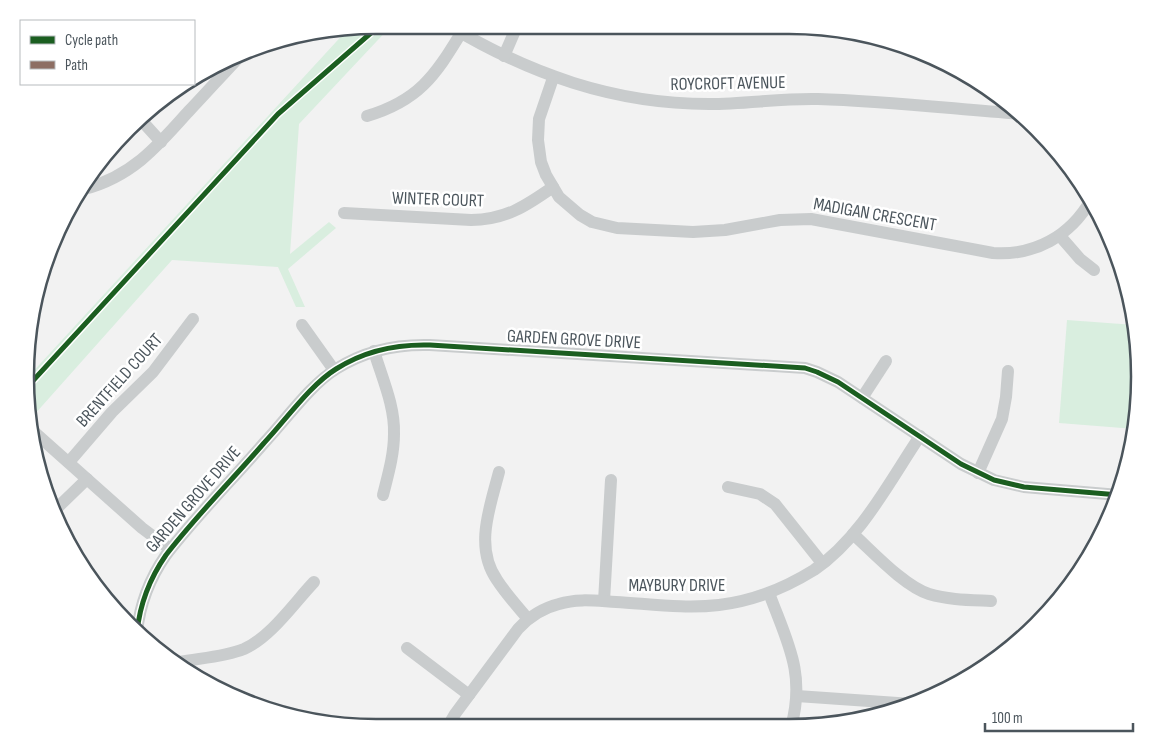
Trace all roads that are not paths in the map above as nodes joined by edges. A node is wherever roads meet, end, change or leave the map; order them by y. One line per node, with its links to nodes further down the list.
1 (460, 34): 8 (street)
2 (463, 34): 4 (street, ROYCROFT AVENUE)
3 (514, 34): 4 (street)
4 (504, 56): 6 (street, ROYCROFT AVENUE)
5 (230, 67): 10 (street)
6 (553, 78): 7 (street, ROYCROFT AVENUE); 12 (street, MADIGAN CRESCENT)
7 (1007, 113)
8 (367, 116)
9 (145, 124): 10 (street)
10 (161, 142): 11 (street)
11 (92, 186)
12 (553, 187): 14 (street, WINTER COURT); 15 (street, MADIGAN CRESCENT)
13 (1086, 207): 15 (street, MADIGAN CRESCENT)
14 (344, 213)
15 (1060, 236): 16 (street)
16 (1094, 270)
17 (193, 319): 26 (street, BRENTFIELD COURT)
18 (302, 325): 21 (street)
19 (374, 351): 21 (street, GARDEN GROVE DRIVE); 23 (street, GARDEN GROVE DRIVE); 33 (street)
20 (886, 361): 23 (street)
21 (334, 370): 36 (street, GARDEN GROVE DRIVE)
22 (1008, 371): 28 (street)
23 (862, 398): 25 (street, GARDEN GROVE DRIVE)
24 (39, 436): 26 (street)
25 (920, 436): 28 (street, GARDEN GROVE DRIVE); 35 (street, MAYBURY DRIVE)
26 (69, 462): 29 (street)
27 (499, 472): 42 (street)
28 (978, 473): 32 (street, GARDEN GROVE DRIVE)
29 (87, 479): 34 (street); 36 (street)
30 (611, 480): 40 (street)
31 (728, 487): 37 (street)
32 (1110, 494)
33 (383, 496)
34 (59, 507)
35 (853, 534): 37 (street, MAYBURY DRIVE); 41 (street)
36 (168, 552): 43 (street, GARDEN GROVE DRIVE)
37 (822, 563): 39 (street, MAYBURY DRIVE)
38 (314, 582): 45 (street)
39 (769, 593): 40 (street, MAYBURY DRIVE); 47 (street)
40 (604, 601): 42 (street, MAYBURY DRIVE)
41 (991, 601)
42 (528, 619): 46 (street, MAYBURY DRIVE)
43 (138, 622)
44 (406, 648): 46 (street)
45 (186, 661)
46 (469, 695): 49 (street, MAYBURY DRIVE)
47 (797, 696): 48 (street); 50 (street)
48 (894, 703)
49 (453, 719)
50 (793, 719)

